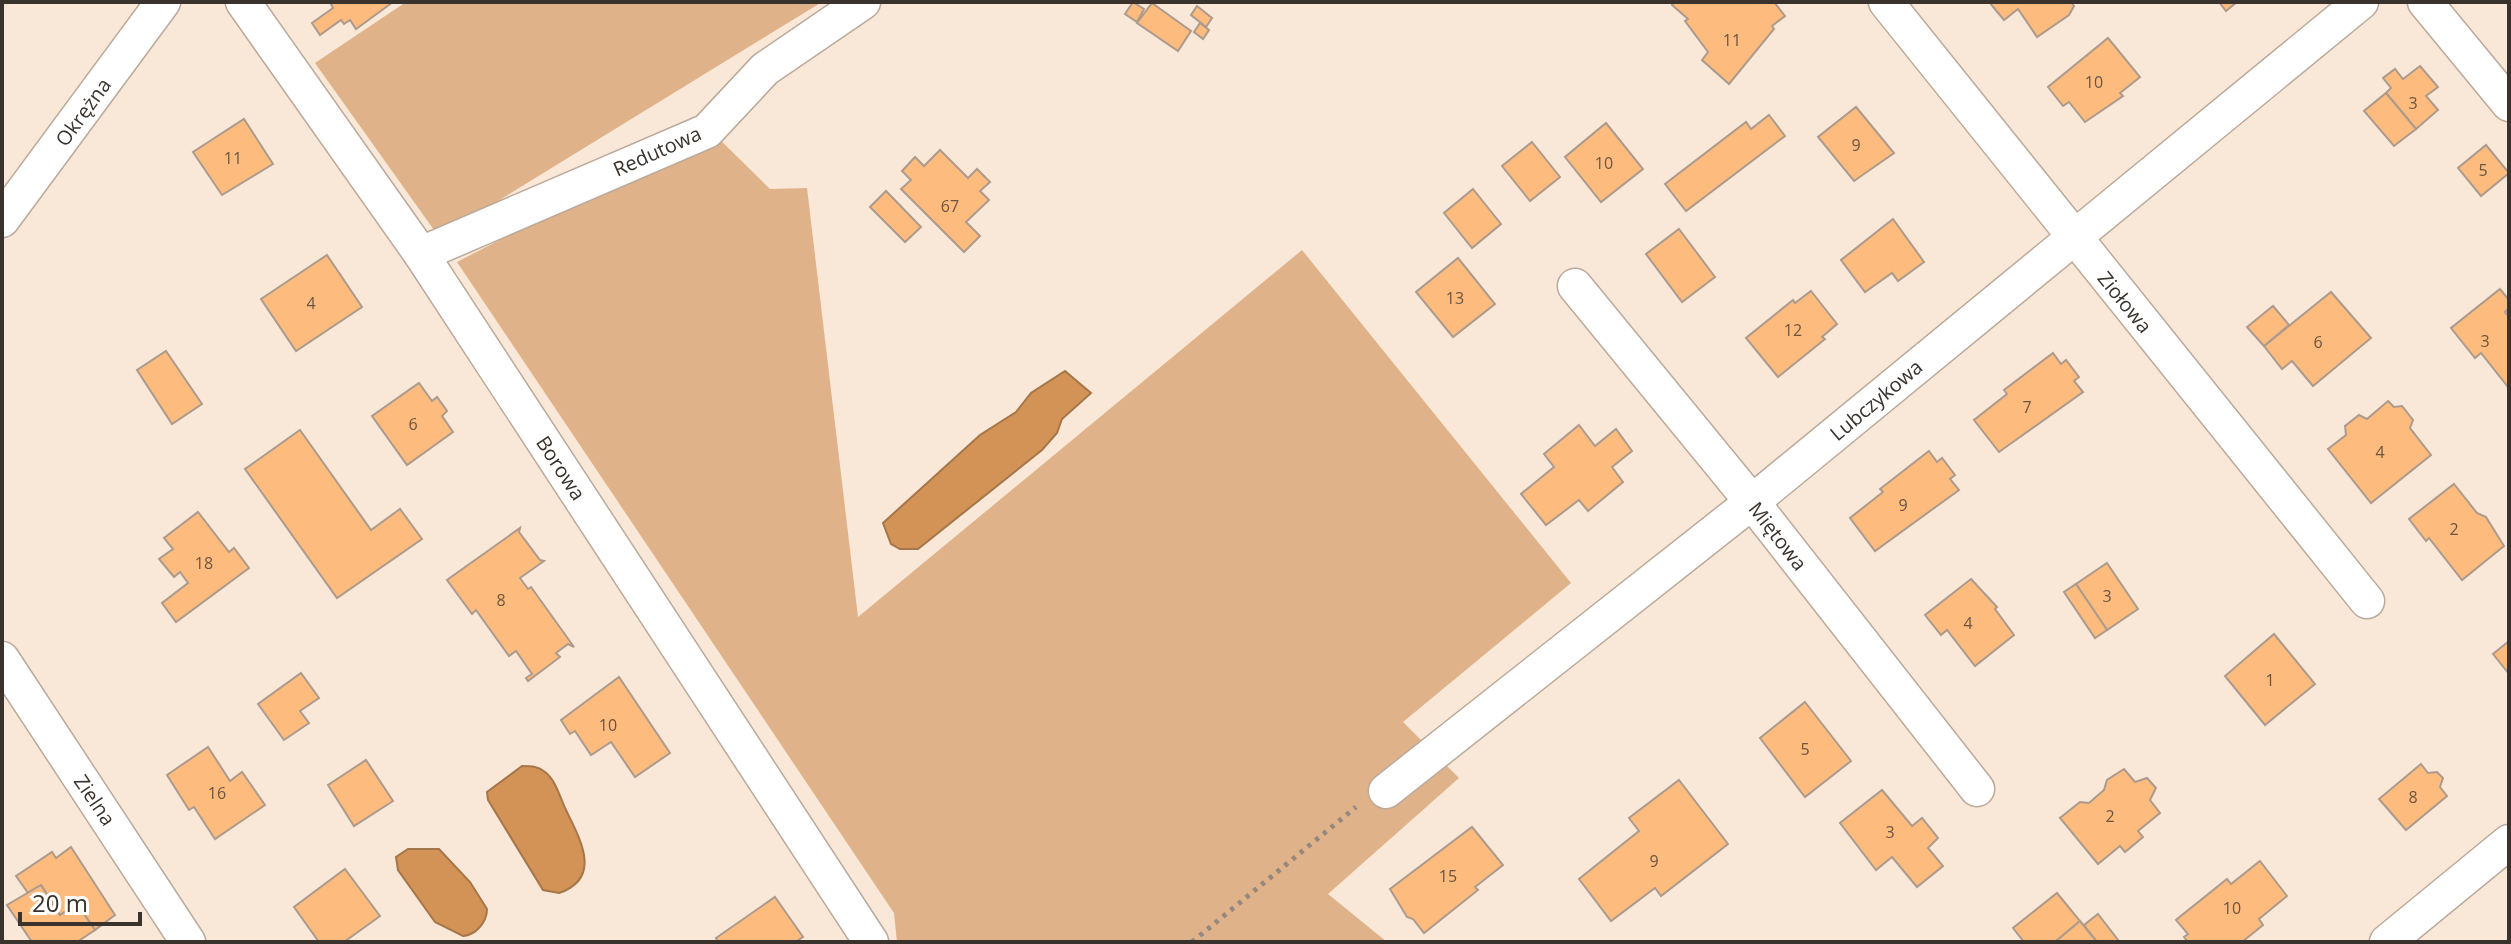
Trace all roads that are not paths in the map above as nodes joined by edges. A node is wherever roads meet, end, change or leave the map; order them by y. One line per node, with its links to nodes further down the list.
1 (163, 2): 8 (street, Okrężna)
2 (243, 2): 10 (street, Borowa)
3 (863, 2): 10 (street, Redutowa)
4 (1886, 2): 9 (street, Ziołowa)
5 (2361, 2): 9 (street, Lubczykowa)
6 (2425, 2): 7 (street)
7 (2509, 104)
8 (2, 220)
9 (2073, 237): 12 (street, Lubczykowa); 13 (street, Ziołowa)
10 (421, 254): 18 (street, Borowa)
11 (1575, 286): 12 (street, Miętowa)
12 (1752, 502): 15 (street, Lubczykowa); 16 (street, Miętowa)
13 (2367, 601)
14 (2, 659): 19 (street, Zielna)
15 (1388, 789)
16 (1977, 789)
17 (2509, 842): 20 (street)
18 (871, 941)
19 (188, 942)
20 (2387, 942)

